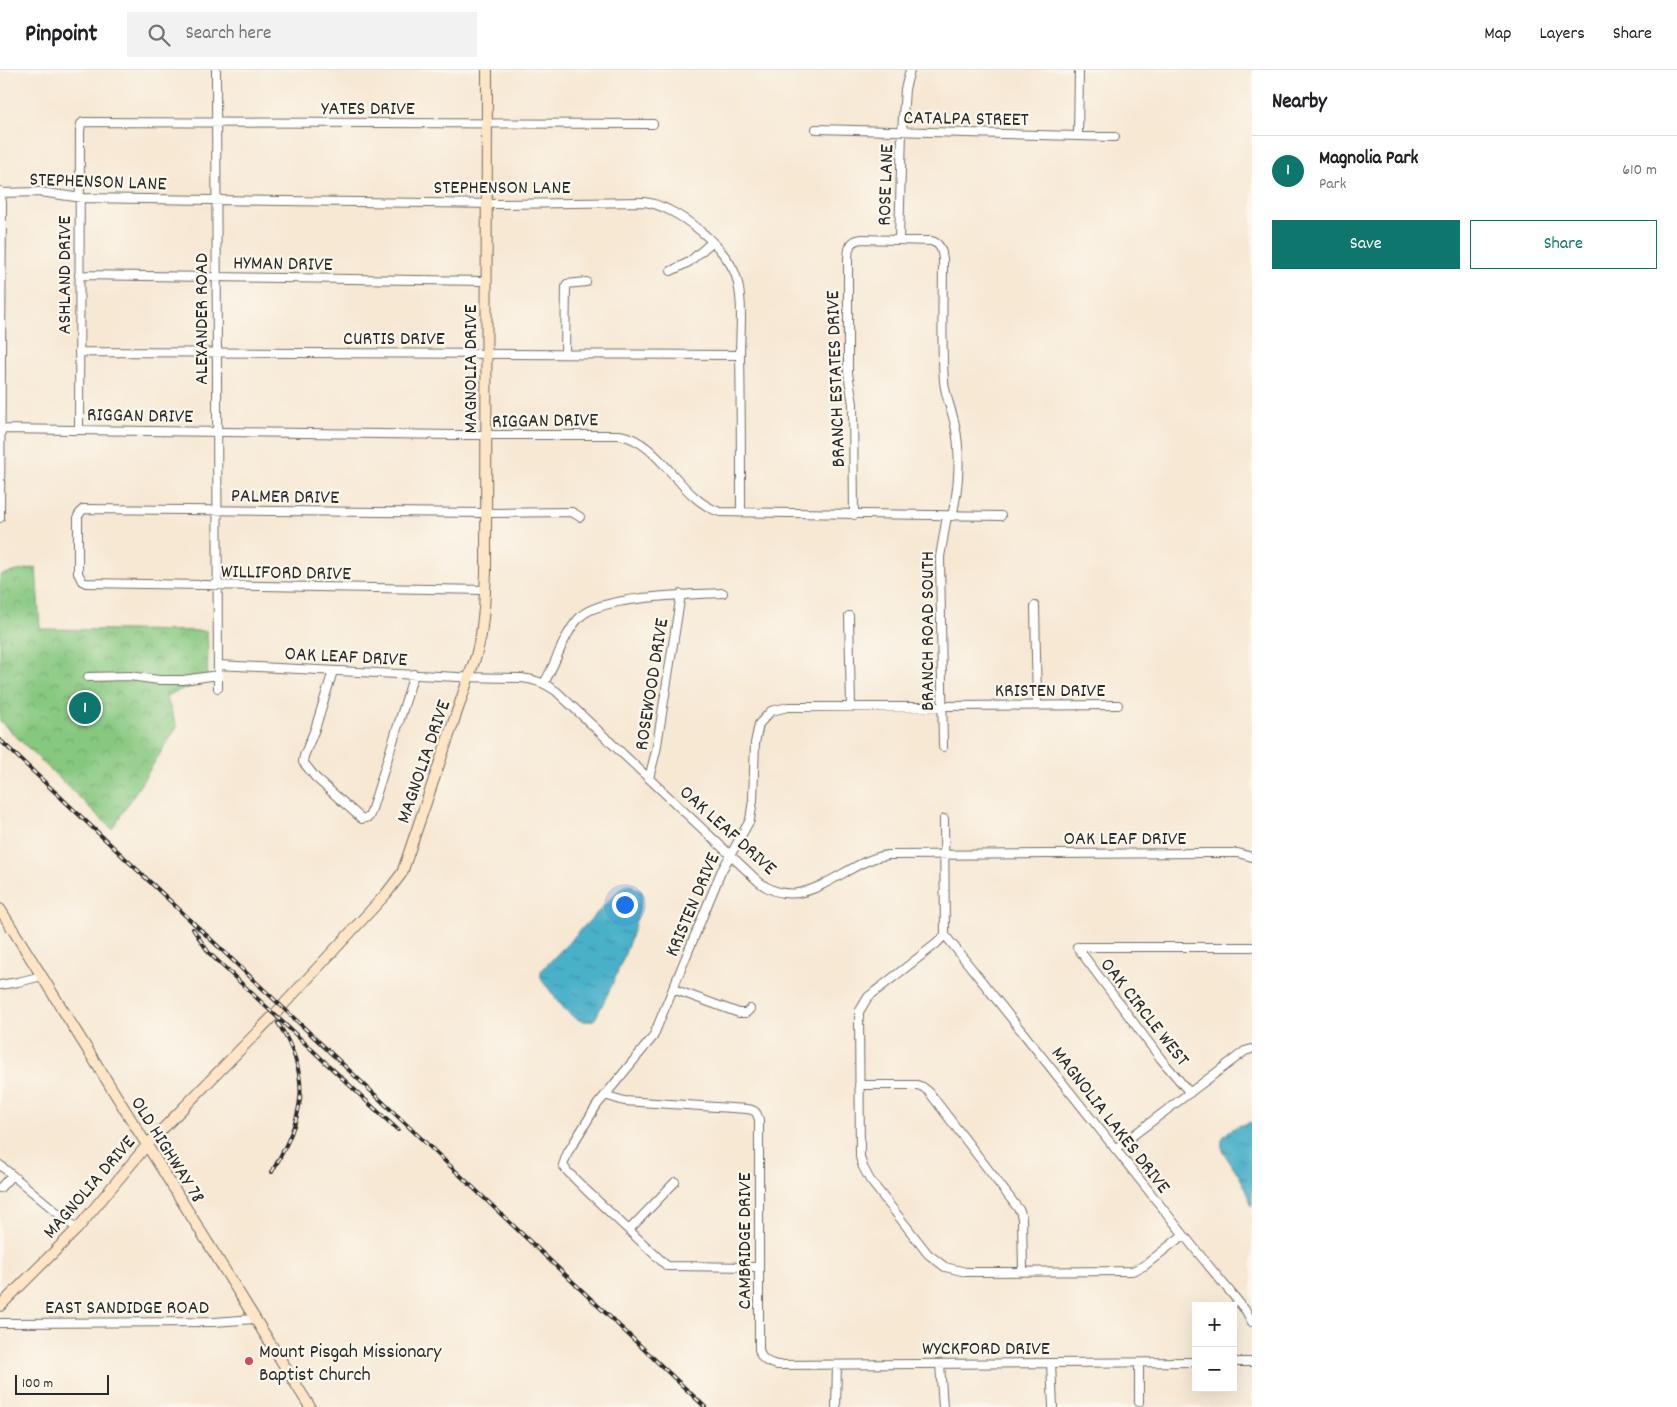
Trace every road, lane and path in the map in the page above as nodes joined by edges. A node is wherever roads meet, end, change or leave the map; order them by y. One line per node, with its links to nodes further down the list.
1 (216, 70): 6 (street, ALEXANDER ROAD)
2 (487, 70): 7 (street, MAGNOLIA DRIVE)
3 (910, 70): 10 (street, ROSE LANE)
4 (1079, 70): 11 (street)
5 (83, 122): 6 (street, YATES DRIVE); 14 (street, ASHLAND DRIVE)
6 (216, 122): 7 (street, YATES DRIVE); 15 (street, ALEXANDER ROAD)
7 (487, 124): 8 (street, YATES DRIVE); 16 (street, MAGNOLIA DRIVE)
8 (653, 124)
9 (816, 129): 10 (street, CATALPA STREET)
10 (902, 132): 11 (street, CATALPA STREET); 17 (street, ROSE LANE)
11 (1078, 136): 12 (street, CATALPA STREET)
12 (1115, 137)
13 (0, 192): 14 (street, STEPHENSON LANE); 31 (street)
14 (80, 198): 15 (street, STEPHENSON LANE); 22 (street, ASHLAND DRIVE)
15 (216, 199): 16 (street, STEPHENSON LANE); 23 (street, ALEXANDER ROAD)
16 (486, 203): 18 (street, STEPHENSON LANE); 24 (street, MAGNOLIA DRIVE)
17 (899, 240): 19 (street, ROSE LANE); 20 (street, ROSE LANE)
18 (712, 242): 21 (street); 30 (street, STEPHENSON LANE)
19 (852, 243): 38 (street, BRANCH ESTATES DRIVE)
20 (942, 254): 39 (street, BRANCH ROAD SOUTH)
21 (671, 271)
22 (79, 275): 23 (street, HYMAN DRIVE); 26 (street, ASHLAND DRIVE)
23 (216, 277): 24 (street, HYMAN DRIVE); 27 (street, ALEXANDER ROAD)
24 (486, 281): 28 (street, MAGNOLIA DRIVE)
25 (586, 282): 29 (street)
26 (79, 352): 27 (street, CURTIS DRIVE); 32 (street, ASHLAND DRIVE)
27 (217, 353): 28 (street, CURTIS DRIVE); 33 (street, ALEXANDER ROAD)
28 (486, 354): 29 (street, CURTIS DRIVE); 34 (street, MAGNOLIA DRIVE)
29 (565, 354): 30 (street, CURTIS DRIVE)
30 (740, 355): 37 (street, STEPHENSON LANE)
31 (1, 429): 32 (street, RIGGAN DRIVE); 42 (street)
32 (79, 430): 33 (street, RIGGAN DRIVE)
33 (217, 432): 34 (street, RIGGAN DRIVE); 35 (street, ALEXANDER ROAD)
34 (486, 436): 36 (street, MAGNOLIA DRIVE); 37 (street, RIGGAN DRIVE)
35 (217, 510): 36 (street, PALMER DRIVE); 43 (street, PALMER DRIVE); 44 (street, ALEXANDER ROAD)
36 (487, 513): 41 (street, PALMER DRIVE); 45 (street, MAGNOLIA DRIVE)
37 (741, 513): 38 (street, RIGGAN DRIVE)
38 (854, 515): 39 (street, RIGGAN DRIVE)
39 (950, 516): 40 (street, RIGGAN DRIVE); 59 (street, BRANCH ROAD SOUTH)
40 (1001, 516)
41 (580, 517)
42 (0, 518)
43 (86, 583): 44 (street, WILLIFORD DRIVE)
44 (218, 586): 45 (street, WILLIFORD DRIVE); 50 (street, ALEXANDER ROAD)
45 (486, 590): 55 (street, MAGNOLIA DRIVE)
46 (724, 593): 47 (street)
47 (681, 594): 56 (street); 63 (street, ROSEWOOD DRIVE)
48 (1035, 606): 60 (street)
49 (849, 616): 61 (street)
50 (218, 665): 51 (street, OAK LEAF DRIVE); 53 (street, ALEXANDER ROAD)
51 (333, 671): 52 (street, OAK LEAF DRIVE); 52 (street)
52 (414, 674): 55 (street, OAK LEAF DRIVE)
53 (218, 675): 54 (street); 57 (street, ALEXANDER ROAD)
54 (88, 677)
55 (468, 677): 56 (street, OAK LEAF DRIVE); 79 (street, MAGNOLIA DRIVE)
56 (544, 683): 63 (street, OAK LEAF DRIVE)
57 (218, 688)
58 (1118, 704): 60 (street, KRISTEN DRIVE)
59 (942, 705): 60 (street, KRISTEN DRIVE); 61 (street, KRISTEN DRIVE); 62 (street, BRANCH ROAD SOUTH)
60 (1037, 705)
61 (851, 706): 65 (street, KRISTEN DRIVE)
62 (943, 747)
63 (649, 778): 65 (street, OAK LEAF DRIVE)
64 (944, 819): 66 (street)
65 (730, 854): 66 (street, OAK LEAF DRIVE); 73 (street, KRISTEN DRIVE)
66 (944, 854): 67 (street, OAK LEAF DRIVE); 69 (street)
67 (1252, 857)
68 (0, 909): 71 (street, OLD HIGHWAY 78)
69 (945, 936): 76 (street); 80 (street, MAGNOLIA LAKES DRIVE)
70 (1252, 948): 77 (street, OAK CIRCLE WEST)
71 (42, 976): 72 (street); 79 (street, OLD HIGHWAY 78)
72 (0, 985)
73 (673, 989): 74 (street); 78 (street, KRISTEN DRIVE)
74 (750, 1010)
75 (1252, 1049): 77 (street)
76 (859, 1085): 89 (street); 89 (street)
77 (1190, 1093): 80 (street)
78 (605, 1095): 86 (street, KRISTEN DRIVE); 88 (street, CAMBRIDGE DRIVE)
79 (147, 1145): 85 (street, MAGNOLIA DRIVE); 91 (street, OLD HIGHWAY 78)
80 (1115, 1150): 87 (street, MAGNOLIA LAKES DRIVE)
81 (0, 1165): 82 (street)
82 (12, 1175): 84 (street); 85 (street)
83 (675, 1182): 86 (street)
84 (0, 1188)
85 (77, 1229): 90 (street, MAGNOLIA DRIVE)
86 (629, 1230): 88 (street)
87 (1183, 1234): 89 (street); 92 (street, MAGNOLIA LAKES DRIVE)
88 (759, 1267): 100 (street, CAMBRIDGE DRIVE)
89 (1023, 1272)
90 (0, 1306)
91 (254, 1319): 93 (street, EAST SANDIDGE ROAD); 103 (street, OLD HIGHWAY 78)
92 (1252, 1322)
93 (0, 1323)
94 (1192, 1362): 98 (street, WYCKFORD DRIVE)
95 (1237, 1362): 96 (street)
96 (1252, 1362)
97 (1052, 1363): 98 (street, WYCKFORD DRIVE); 99 (street, WYCKFORD DRIVE); 106 (street)
98 (1140, 1363): 102 (street)
99 (940, 1364): 101 (street, WYCKFORD DRIVE); 105 (street)
100 (777, 1365): 101 (street, WYCKFORD DRIVE)
101 (837, 1365): 104 (street)
102 (1140, 1402)
103 (310, 1407)
104 (836, 1407)
105 (943, 1407)
106 (1053, 1407)

